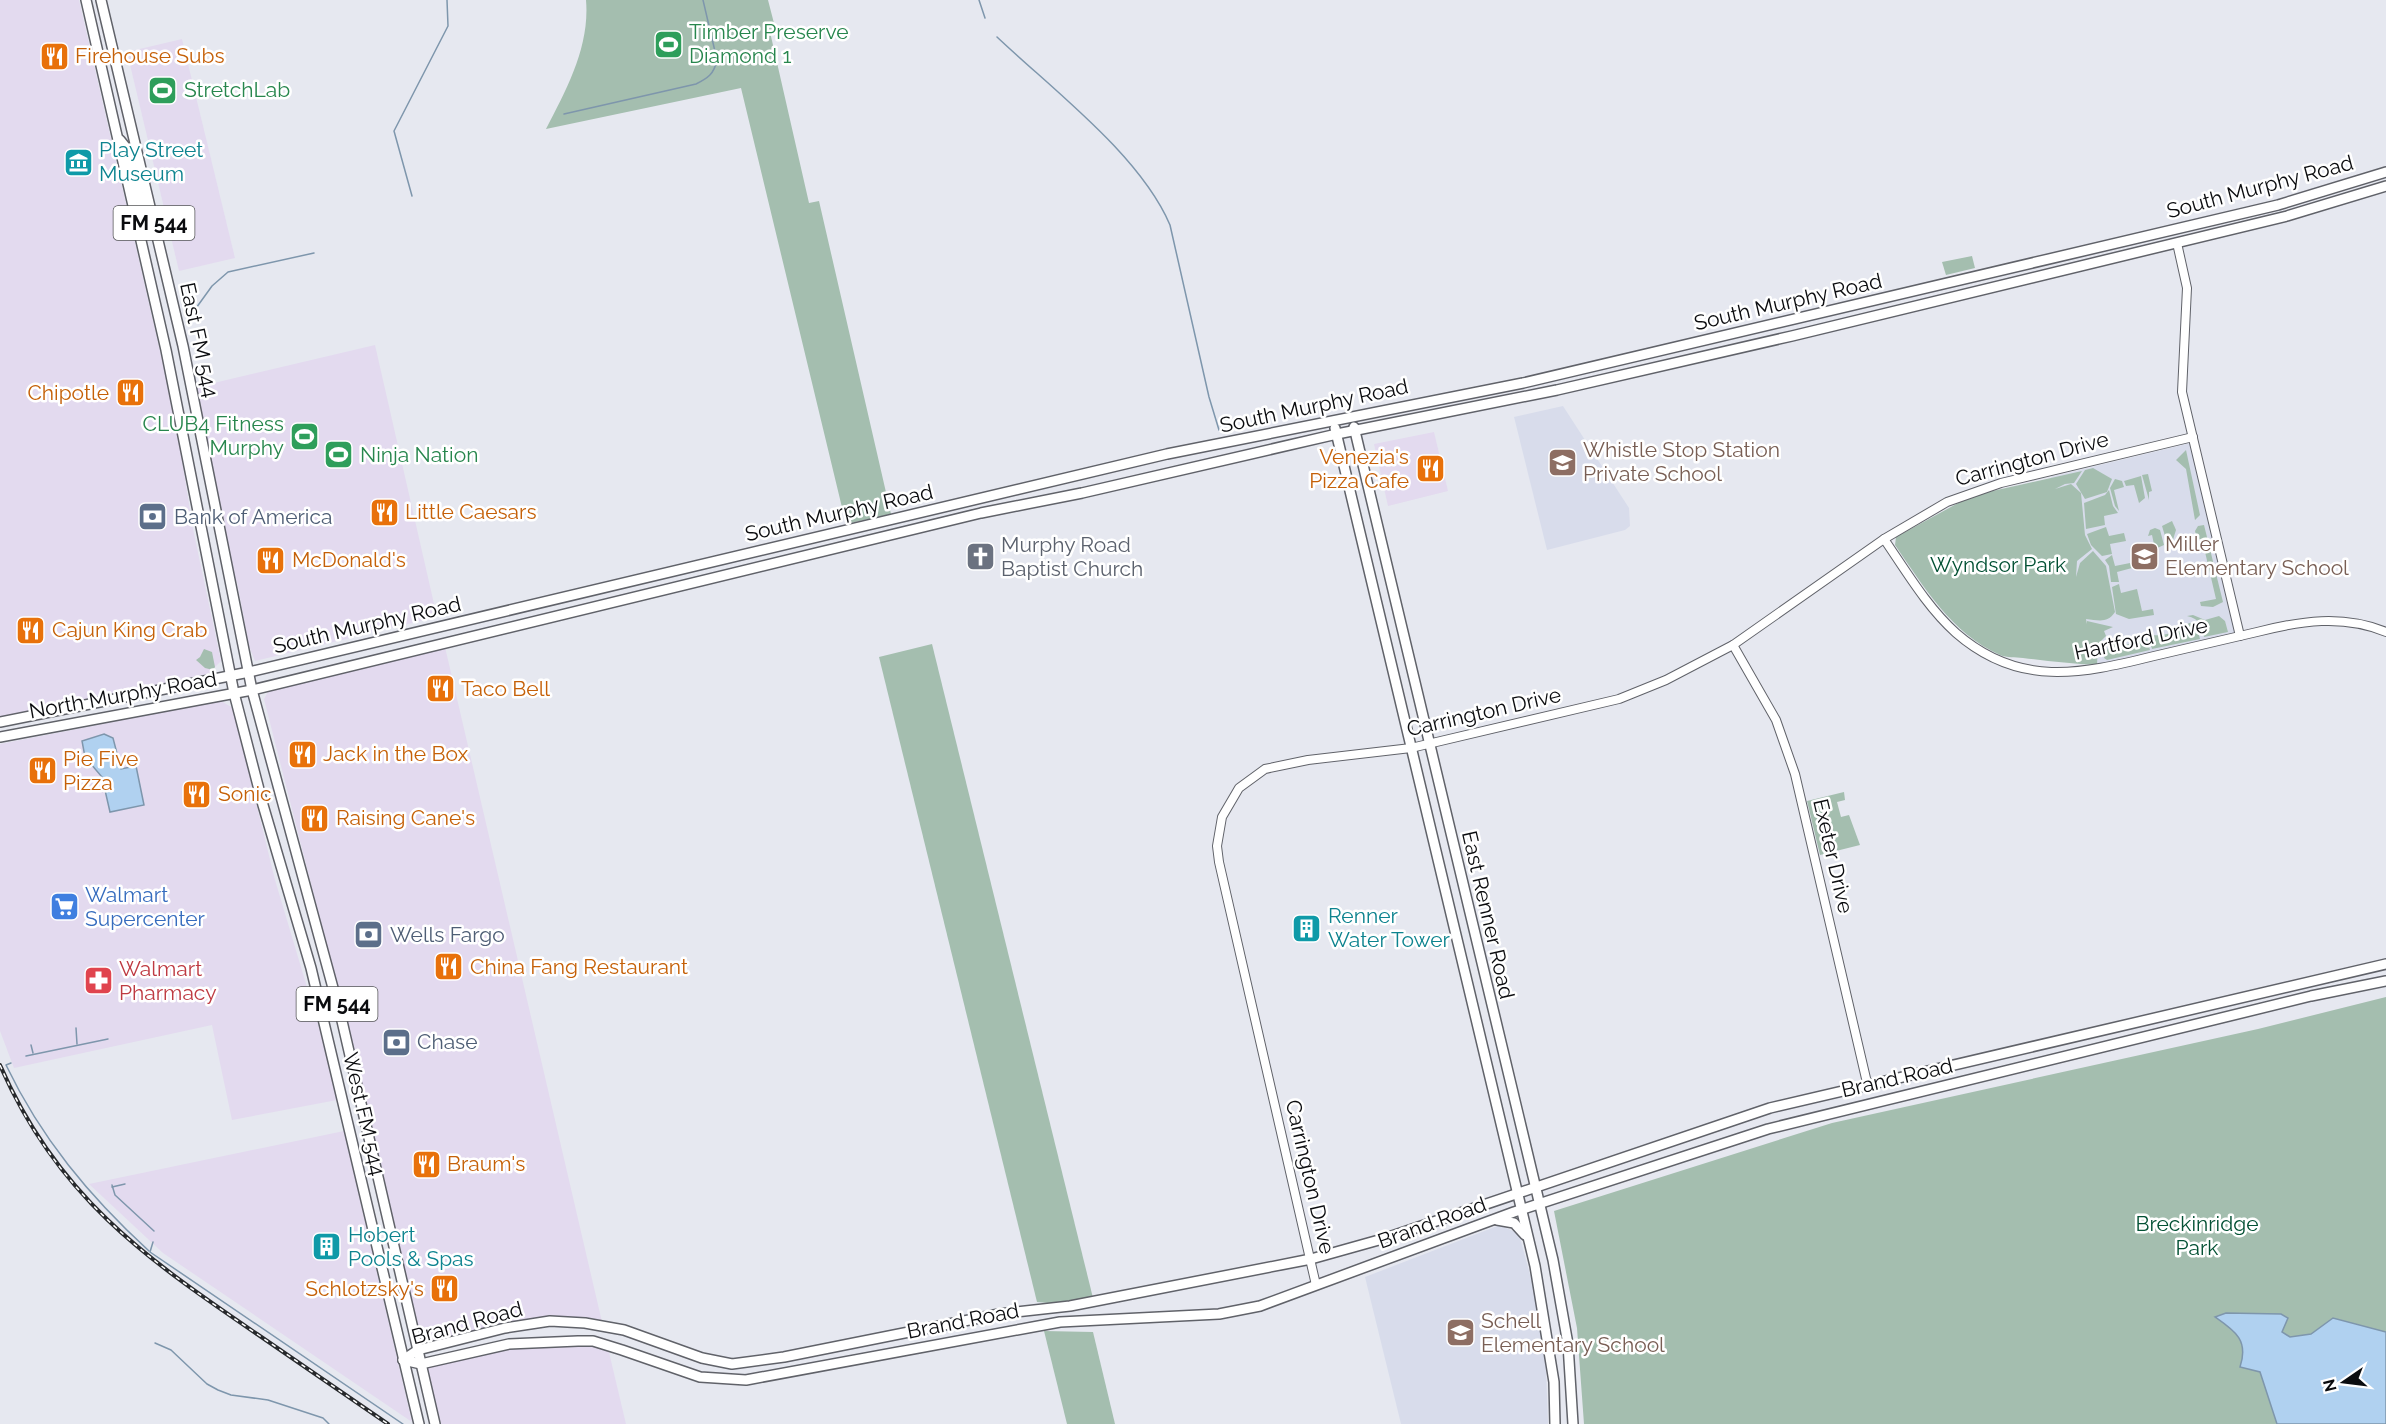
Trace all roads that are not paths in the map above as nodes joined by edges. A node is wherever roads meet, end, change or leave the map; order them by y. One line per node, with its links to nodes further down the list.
1 (86, 0): 3 (main road, East FM 544 / FM 544)
2 (101, 0): 6 (main road, East FM 544 / FM 544)
3 (117, 135): 6 (main road); 17 (main road, East FM 544 / FM 544)
4 (2382, 173): 5 (main road); 8 (main road, South Murphy Road)
5 (2383, 186): 7 (main road, South Murphy Road)
6 (152, 215): 16 (main road, East FM 544 / FM 544)
7 (2177, 243): 10 (main road, South Murphy Road); 12 (street)
8 (1351, 416): 9 (main road, South Murphy Road); 10 (main road, East Renner Road)
9 (1334, 420): 11 (main road, East Renner Road); 13 (main road, South Murphy Road)
10 (1355, 431): 11 (main road, South Murphy Road); 33 (main road, East Renner Road)
11 (1337, 434): 14 (main road, South Murphy Road); 34 (main road, East Renner Road)
12 (2193, 437): 15 (street, Carrington Drive); 19 (street)
13 (1016, 490): 14 (main road); 20 (main road, South Murphy Road)
14 (1019, 505): 23 (main road, South Murphy Road)
15 (1884, 539): 19 (street, Hartford Drive); 21 (street, Carrington Drive)
16 (221, 541): 17 (main road); 25 (main road, East FM 544 / FM 544)
17 (203, 543): 26 (main road, East FM 544 / FM 544)
18 (2386, 632): 19 (street, Hartford Drive)
19 (2240, 636)
20 (394, 638): 22 (main road, South Murphy Road); 23 (main road)
21 (1733, 645): 33 (street, Carrington Drive); 39 (street, Exeter Drive)
22 (329, 653): 24 (main road); 25 (main road, South Murphy Road)
23 (398, 654): 24 (main road, South Murphy Road)
24 (333, 670): 27 (main road, South Murphy Road)
25 (249, 672): 26 (main road, North Murphy Road); 27 (main road, East FM 544 / FM 544)
26 (230, 675): 28 (main road, West FM 544 / FM 544); 29 (main road, North Murphy Road)
27 (252, 690): 28 (main road, North Murphy Road); 35 (main road, West FM 544 / FM 544)
28 (234, 693): 31 (main road, North Murphy Road); 36 (main road, West FM 544 / FM 544)
29 (65, 709): 30 (main road, North Murphy Road); 31 (main road)
30 (0, 722)
31 (68, 722): 32 (main road, North Murphy Road)
32 (0, 737)
33 (1430, 744): 34 (street, Carrington Drive); 45 (main road, East Renner Road)
34 (1411, 748): 46 (main road, East Renner Road); 53 (street, Carrington Drive)
35 (313, 917): 36 (main road); 40 (main road, West FM 544 / FM 544)
36 (298, 920): 41 (main road, West FM 544 / FM 544)
37 (2386, 964): 39 (main road, Brand Road)
38 (2386, 981): 42 (main road, Brand Road)
39 (1868, 1087): 42 (main road); 43 (main road, Brand Road)
40 (358, 1093): 41 (main road); 47 (main road, West FM 544 / FM 544)
41 (342, 1096): 48 (main road, West FM 544 / FM 544)
42 (1872, 1104): 44 (main road, Brand Road)
43 (1703, 1129): 44 (main road); 45 (main road, Brand Road)
44 (1710, 1147): 49 (main road, Brand Road)
45 (1536, 1187): 46 (main road, Brand Road); 49 (main road, East Renner Road)
46 (1517, 1194): 50 (main road, East Renner Road); 53 (main road, Brand Road)
47 (382, 1196): 48 (main road); 57 (main road, West FM 544 / FM 544)
48 (366, 1201): 58 (main road, West FM 544 / FM 544)
49 (1539, 1203): 50 (main road, Brand Road); 63 (main road, East Renner Road)
50 (1520, 1210): 51 (main road, Brand Road); 52 (main road, East Renner Road)
51 (1491, 1220): 52 (main road); 54 (main road, Brand Road)
52 (1528, 1242): 62 (main road, East Renner Road)
53 (1311, 1259): 54 (street, Carrington Drive); 55 (main road, Brand Road)
54 (1316, 1285): 56 (main road, Brand Road)
55 (505, 1328): 56 (main road); 57 (main road, Brand Road)
56 (509, 1344): 59 (main road, Brand Road)
57 (418, 1350): 58 (main road, Brand Road); 59 (main road, West FM 544 / FM 544)
58 (403, 1360): 59 (main road, Brand Road); 60 (main road, West FM 544 / FM 544)
59 (421, 1364): 61 (main road, West FM 544 / FM 544)
60 (419, 1424)
61 (435, 1424)
62 (1555, 1424)
63 (1573, 1424)

